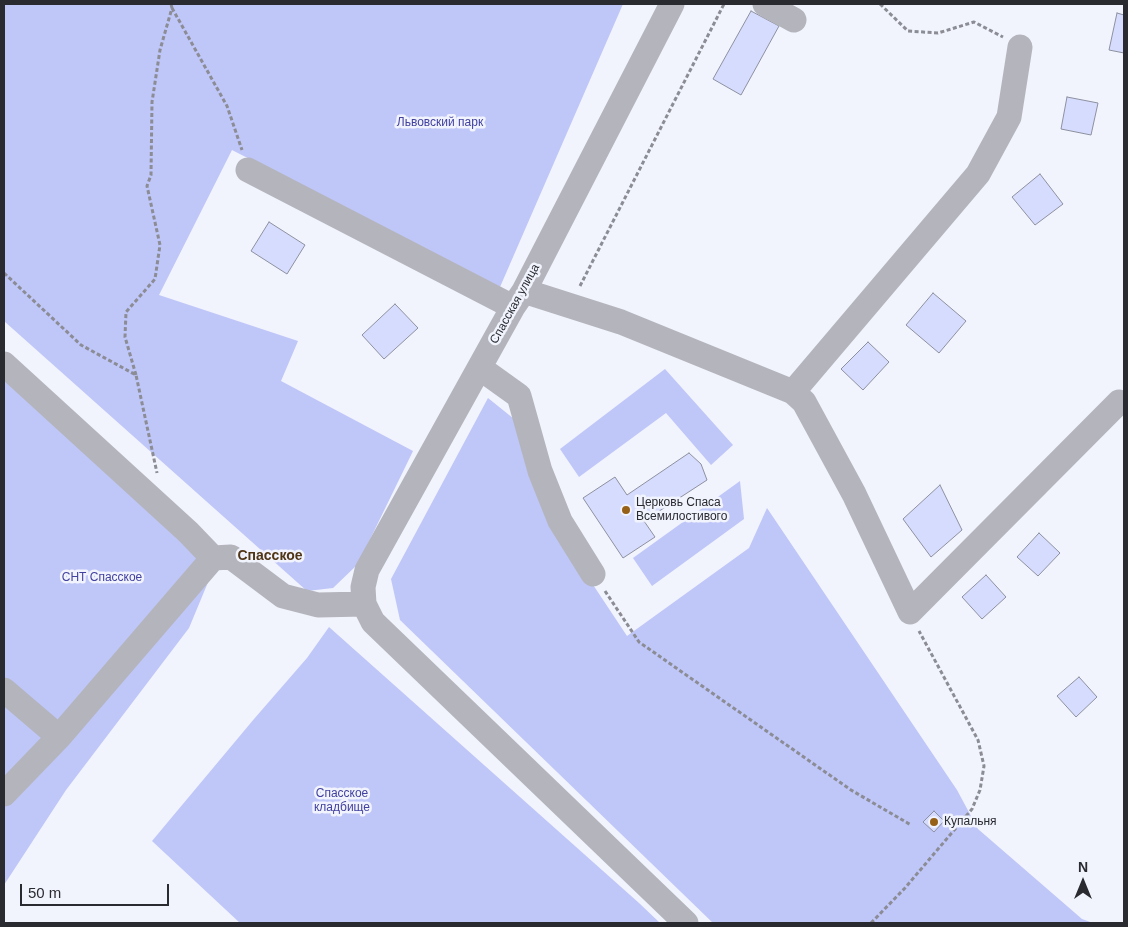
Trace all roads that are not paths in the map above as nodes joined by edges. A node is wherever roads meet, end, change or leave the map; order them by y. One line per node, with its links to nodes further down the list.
1 (672, 4): 6 (street, Спасская улица)
2 (765, 4): 3 (street)
3 (794, 20)
4 (1020, 47): 9 (street)
5 (248, 170): 6 (street)
6 (518, 299): 8 (street, Спасская улица); 9 (street)
7 (4, 364): 11 (street)
8 (480, 368): 12 (street); 13 (street, Спасская улица)
9 (793, 392): 10 (street)
10 (1119, 402)
11 (213, 558): 13 (street); 15 (street)
12 (593, 574)
13 (364, 604): 17 (street)
14 (4, 690): 15 (street)
15 (59, 737): 16 (street)
16 (4, 794)
17 (686, 923)

